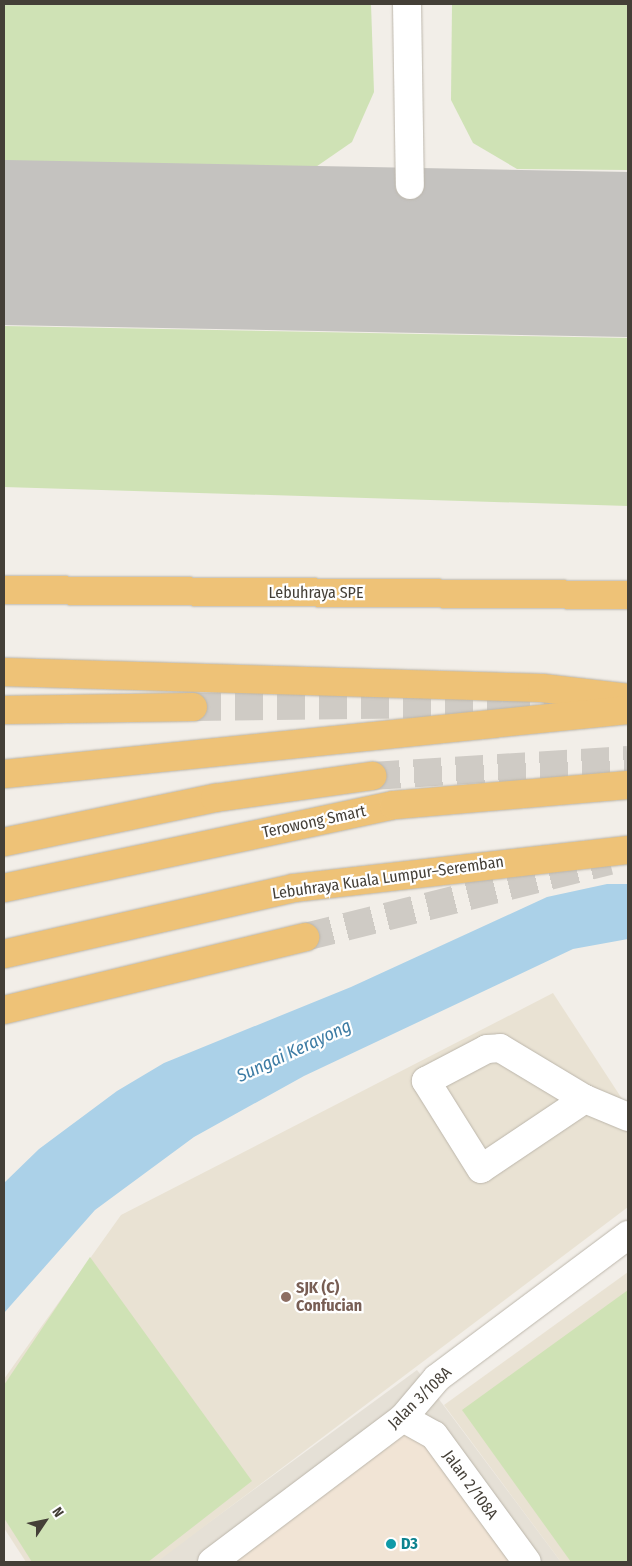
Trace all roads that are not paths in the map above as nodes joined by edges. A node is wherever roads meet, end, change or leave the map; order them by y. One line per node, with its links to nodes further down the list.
1 (408, 4): 2 (street)
2 (410, 185)
3 (4, 574): 4 (highway, Lebuhraya SPE)
4 (628, 578)
5 (4, 590): 6 (highway, Lebuhraya SPE)
6 (628, 595)
7 (4, 672): 8 (highway)
8 (628, 698)
9 (192, 707): 10 (highway)
10 (4, 710)
11 (628, 710): 12 (highway)
12 (4, 774)
13 (372, 776): 15 (highway, Terowong Smart)
14 (628, 785): 19 (highway, Terowong Smart)
15 (64, 829): 16 (highway, Terowong Smart); 17 (highway, Terowong Smart)
16 (4, 832)
17 (4, 842)
18 (628, 850): 21 (highway, Lebuhraya Kuala Lumpur–Seremban)
19 (4, 888)
20 (306, 937): 22 (highway)
21 (4, 954)
22 (4, 1010)
23 (585, 1099): 23 (street); 24 (street)
24 (628, 1117)
25 (628, 1235): 26 (street, Jalan 3/108A)
26 (403, 1418): 27 (street, Jalan 3/108A); 28 (street, Jalan 2/108A)
27 (212, 1562)
28 (527, 1562)

